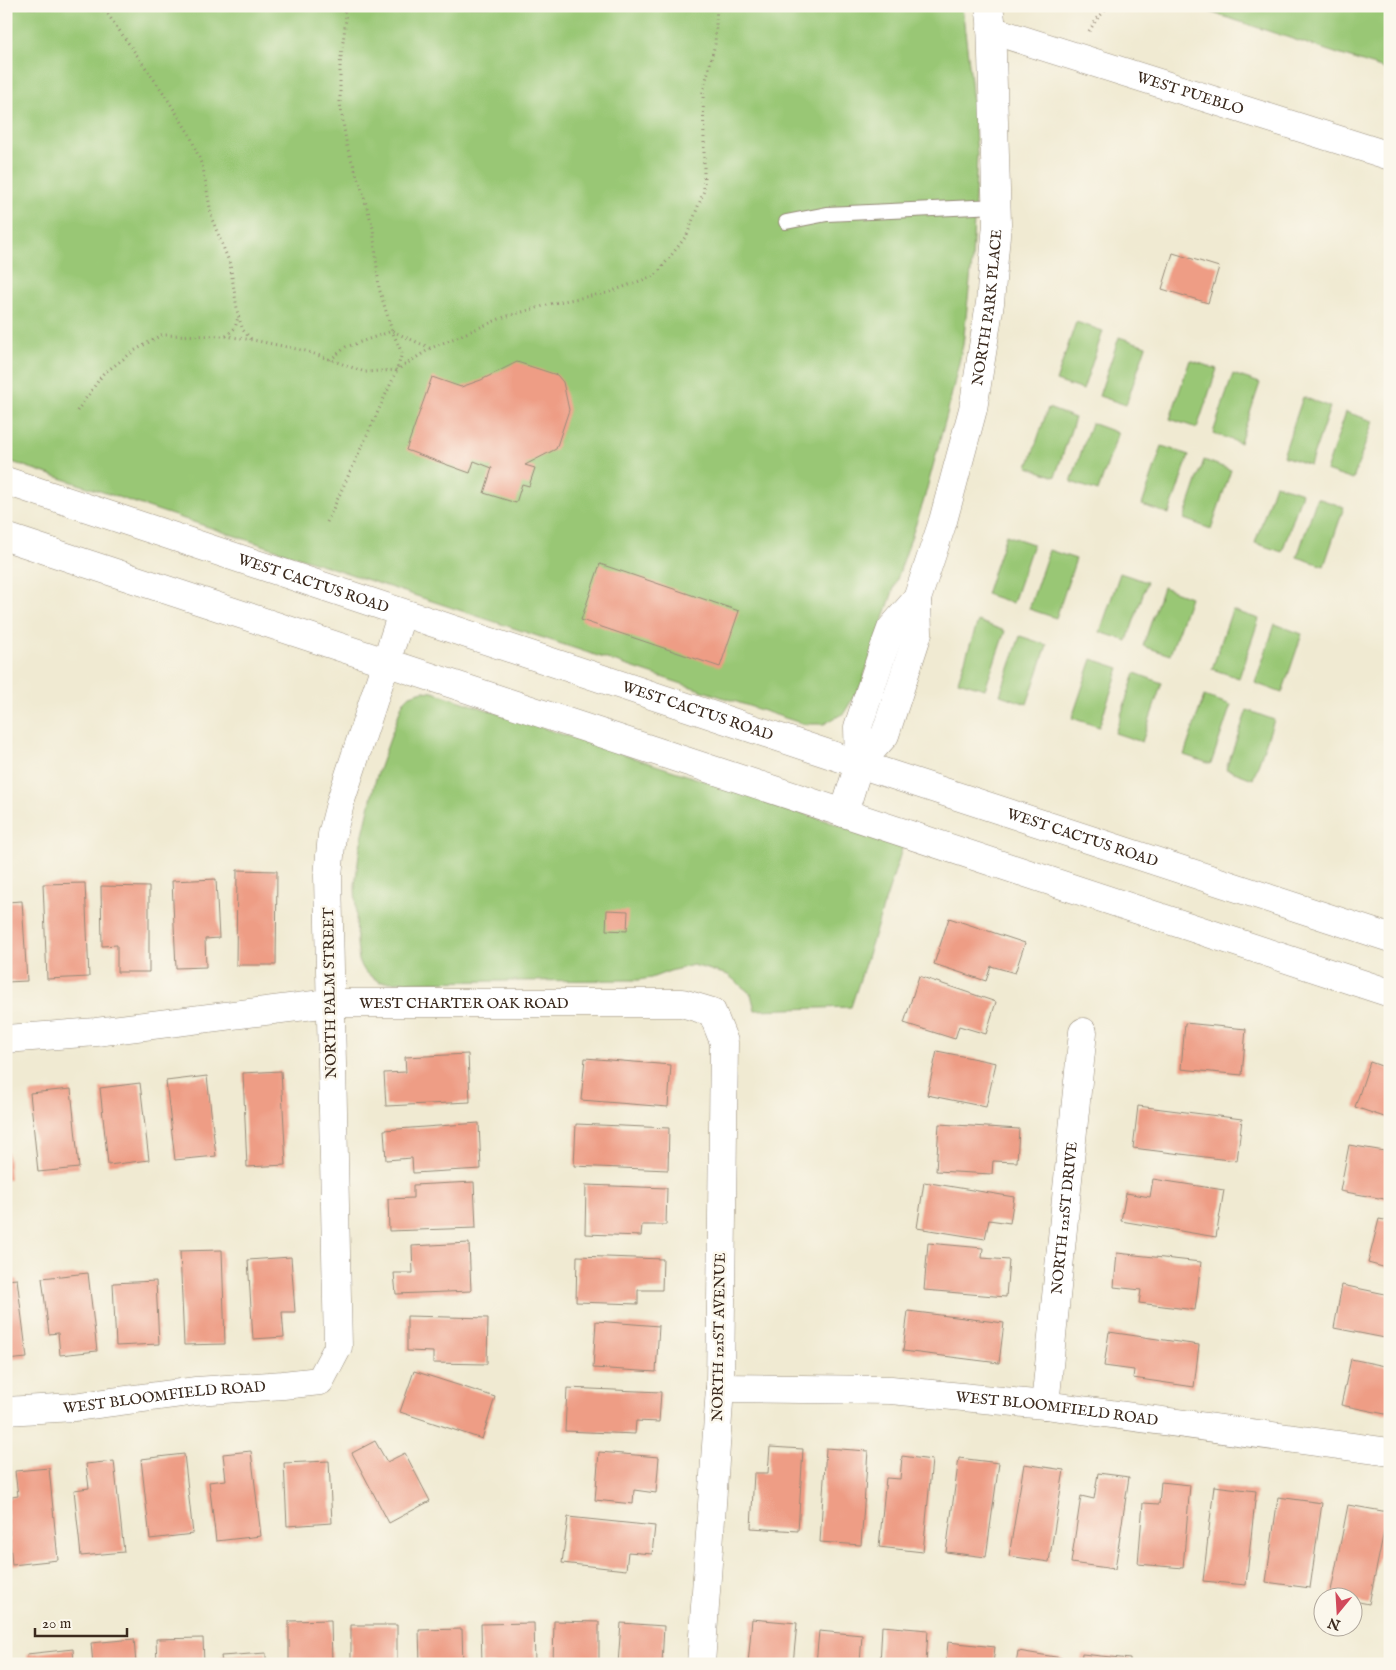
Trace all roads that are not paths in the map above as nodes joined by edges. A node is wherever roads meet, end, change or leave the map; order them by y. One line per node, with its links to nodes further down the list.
1 (990, 18): 2 (street, WEST PUEBLO); 3 (street, NORTH PARK PLACE)
2 (1390, 156)
3 (996, 206): 4 (lane); 9 (street, NORTH PARK PLACE)
4 (786, 222)
5 (6, 481): 7 (street, WEST CACTUS ROAD)
6 (6, 537): 8 (street)
7 (402, 613): 8 (street, NORTH PALM STREET); 9 (street, WEST CACTUS ROAD)
8 (385, 662): 10 (street); 13 (street, NORTH PALM STREET)
9 (859, 764): 10 (street, NORTH PARK PLACE); 11 (street, WEST CACTUS ROAD)
10 (844, 813): 12 (street)
11 (1390, 938)
12 (1390, 993)
13 (330, 1003): 14 (street, WEST CHARTER OAK ROAD); 16 (street, WEST CHARTER OAK ROAD); 17 (street, NORTH PALM STREET)
14 (712, 1012): 18 (street, NORTH 121ST AVENUE)
15 (1082, 1032): 19 (street, NORTH 121ST DRIVE)
16 (6, 1039)
17 (320, 1381): 20 (street, WEST BLOOMFIELD ROAD)
18 (720, 1388): 19 (street, WEST BLOOMFIELD ROAD); 22 (street, NORTH 121ST AVENUE)
19 (1045, 1406): 21 (street, WEST BLOOMFIELD ROAD)
20 (6, 1411)
21 (1390, 1452)
22 (701, 1664)

